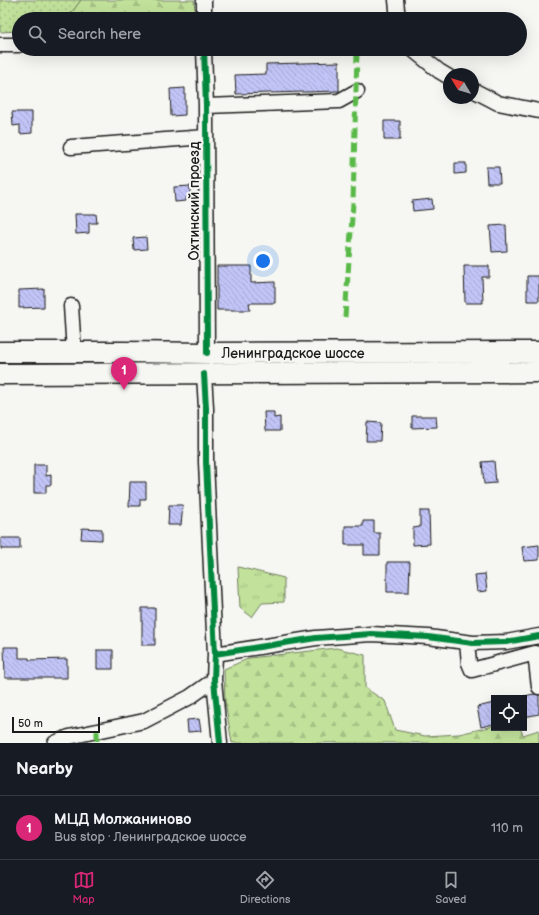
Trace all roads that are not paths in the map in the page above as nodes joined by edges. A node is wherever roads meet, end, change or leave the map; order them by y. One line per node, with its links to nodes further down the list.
1 (204, 0): 3 (street)
2 (396, 0): 4 (street)
3 (204, 12)
4 (397, 12)
5 (0, 45): 6 (street)
6 (12, 45)
7 (204, 56): 12 (street, Охтинский проезд)
8 (421, 56): 9 (street)
9 (443, 73)
10 (357, 91): 12 (street)
11 (479, 93): 13 (street)
12 (206, 106): 14 (street, Охтинский проезд)
13 (539, 111)
14 (206, 138): 15 (street); 20 (street, Охтинский проезд)
15 (71, 147)
16 (71, 306): 18 (street)
17 (0, 352): 18 (highway, Ленинградское шоссе)
18 (74, 352): 20 (highway, Ленинградское шоссе)
19 (539, 352): 20 (highway, Ленинградское шоссе)
20 (207, 353)
21 (539, 372): 23 (highway, Ленинградское шоссе)
22 (0, 374): 23 (highway, Ленинградское шоссе)
23 (204, 374): 26 (street)
24 (539, 636): 25 (street)
25 (467, 642): 26 (street); 28 (street)
26 (215, 654): 27 (street)
27 (214, 680): 29 (street); 30 (street)
28 (538, 687)
29 (55, 743)
30 (220, 743)

